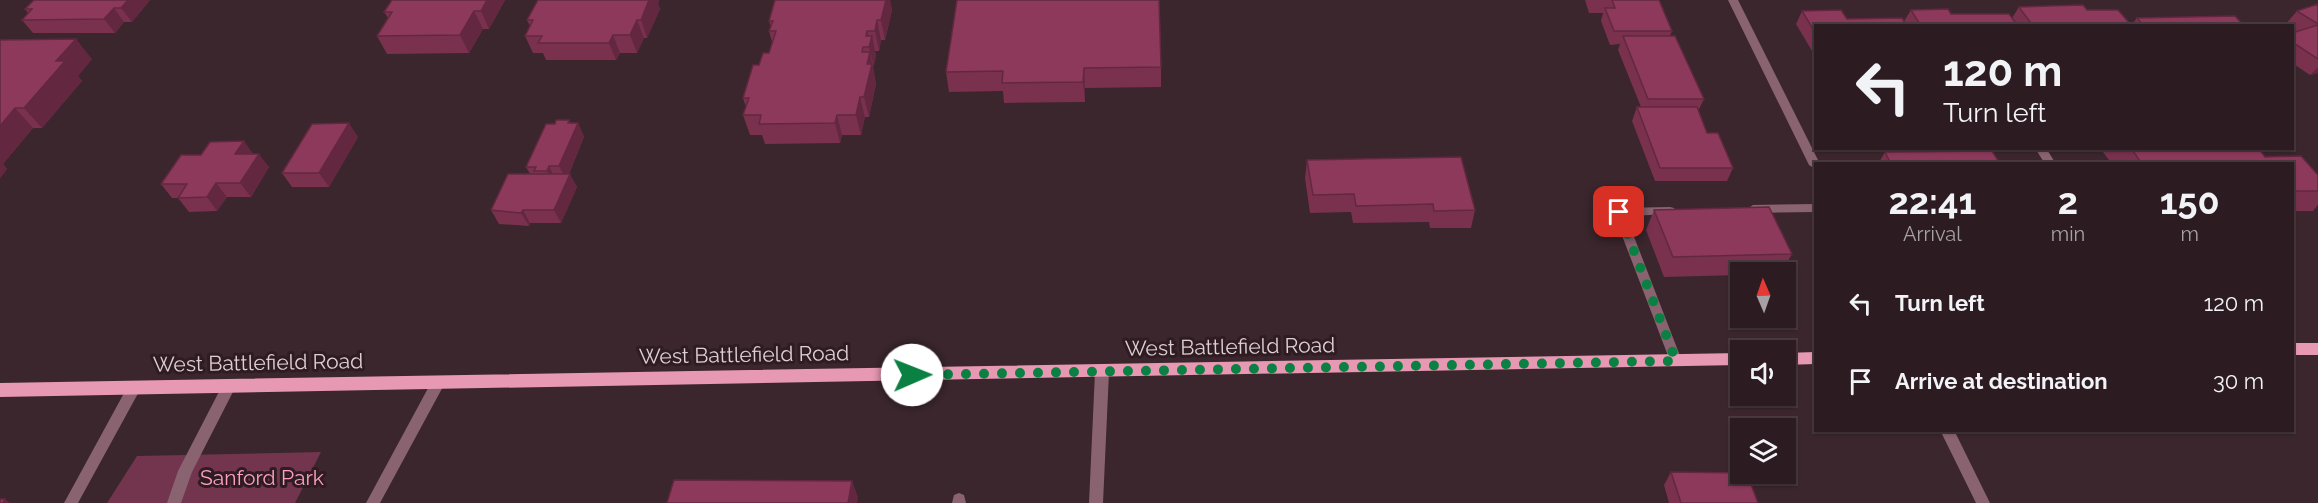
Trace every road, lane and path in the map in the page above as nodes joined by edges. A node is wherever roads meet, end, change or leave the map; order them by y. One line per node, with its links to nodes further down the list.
1 (1733, 0): 2 (street)
2 (1814, 163)
3 (1814, 208): 4 (street)
4 (1743, 210)
5 (1686, 211): 11 (street)
6 (2294, 349): 7 (main road)
7 (2318, 349)
8 (1796, 358): 9 (main road)
9 (1814, 358)
10 (1730, 359): 11 (main road, West Battlefield Road)
11 (1676, 361): 12 (main road, West Battlefield Road)
12 (1102, 372): 13 (main road, West Battlefield Road); 21 (street)
13 (438, 382): 14 (main road, West Battlefield Road); 20 (street)
14 (229, 386): 15 (main road, West Battlefield Road); 19 (street)
15 (134, 388): 16 (main road, West Battlefield Road); 18 (street)
16 (0, 390)
17 (1948, 432): 22 (street)
18 (71, 503)
19 (174, 503)
20 (373, 503)
21 (1096, 503)
22 (1983, 503)

